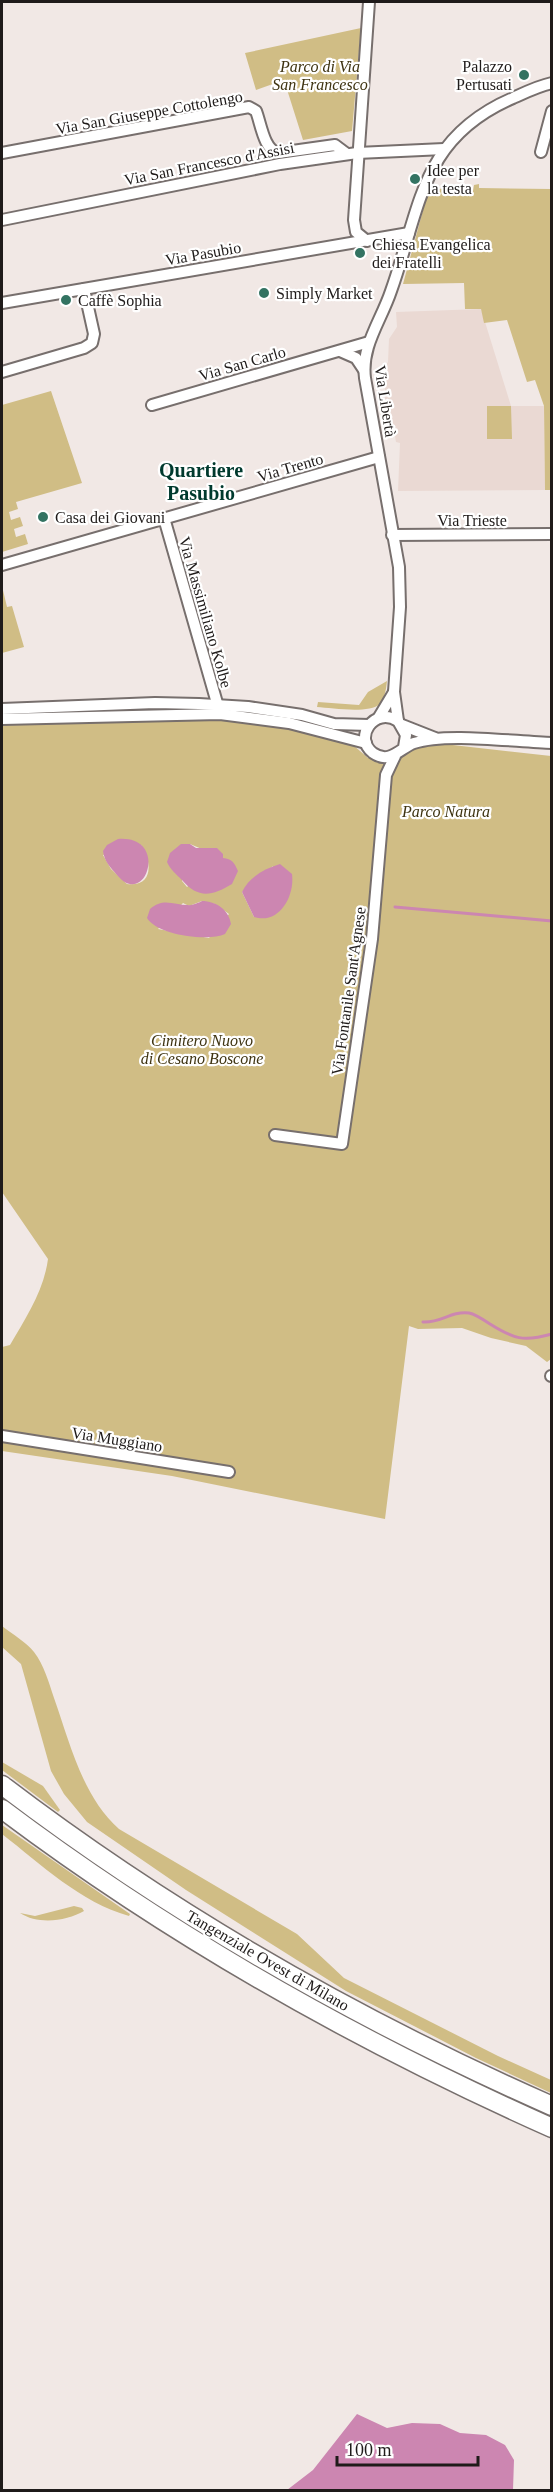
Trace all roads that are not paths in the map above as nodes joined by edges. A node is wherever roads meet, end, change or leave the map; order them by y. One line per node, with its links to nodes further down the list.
1 (369, 2): 8 (street)
2 (552, 83): 4 (street, Via Libertà)
3 (552, 111): 6 (street)
4 (444, 148): 8 (street, Via San Francesco d'Assisi); 10 (street, Via Libertà)
5 (273, 152): 7 (street, Via San Giuseppe Cottolengo); 8 (street, Via San Francesco d'Assisi)
6 (542, 152)
7 (2, 153)
8 (352, 154): 9 (street, Via San Francesco d'Assisi); 11 (street)
9 (2, 220)
10 (409, 232): 11 (street, Via Pasubio); 14 (street, Via Libertà)
11 (367, 241): 12 (street, Via Pasubio)
12 (84, 289): 13 (street, Via Pasubio); 17 (street)
13 (2, 303)
14 (369, 342): 15 (street, Via San Carlo); 16 (street, Via Libertà)
15 (340, 351): 16 (street); 18 (street, Via San Carlo)
16 (364, 370): 19 (street, Via Libertà)
17 (2, 372)
18 (152, 405)
19 (380, 457): 20 (street, Via Trento); 22 (street, Via Libertà)
20 (164, 518): 23 (street, Via Trento); 26 (street, Via Massimiliano Kolbe)
21 (552, 534): 22 (street, Via Trieste)
22 (392, 535): 24 (street, Via Libertà)
23 (2, 565)
24 (394, 692): 27 (street); 29 (street, Via Libertà)
25 (2, 709): 26 (street)
26 (219, 710): 28 (street); 30 (street); 33 (street)
27 (379, 717): 29 (street); 30 (street)
28 (2, 719)
29 (400, 723): 31 (street); 34 (street)
30 (369, 725): 33 (street)
31 (436, 738): 32 (street); 34 (street)
32 (552, 743)
33 (366, 744): 35 (street)
34 (404, 747): 36 (street)
35 (375, 755): 36 (street); 37 (street)
36 (395, 756): 37 (street)
37 (386, 775): 38 (street, Via Fontanile Sant'Agnese)
38 (275, 1135)
39 (2, 1436): 40 (street, Via Muggiano)
40 (229, 1472)
41 (2, 1785): 43 (highway, Tangenziale Ovest di Milano)
42 (2, 1809): 44 (highway, Tangenziale Ovest di Milano)
43 (552, 2106)
44 (552, 2128)

